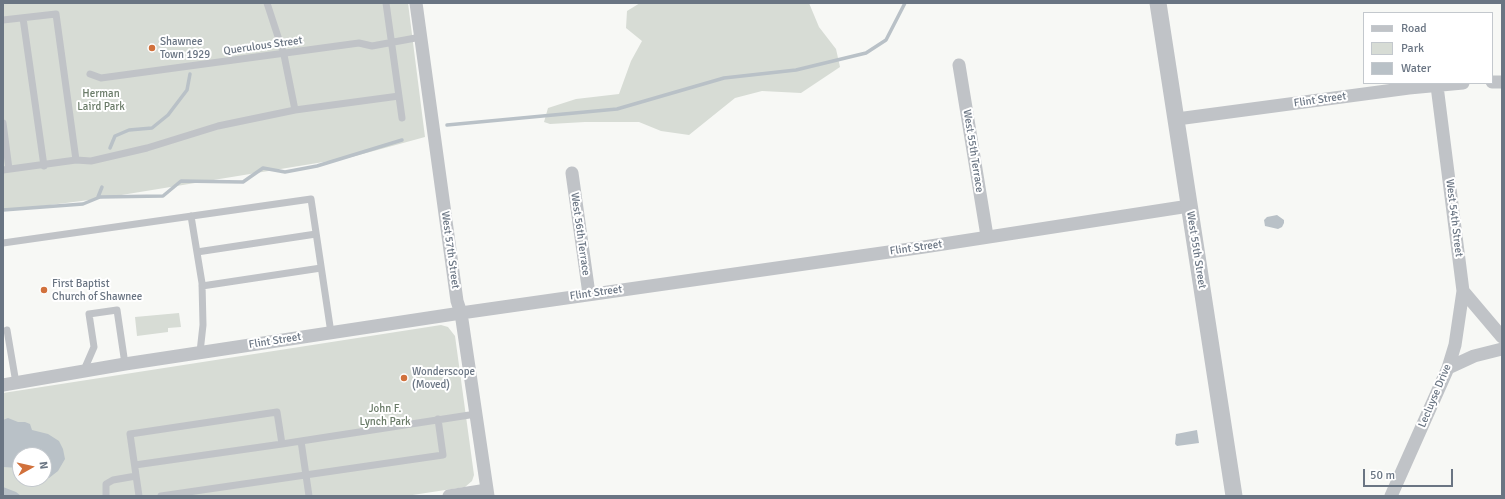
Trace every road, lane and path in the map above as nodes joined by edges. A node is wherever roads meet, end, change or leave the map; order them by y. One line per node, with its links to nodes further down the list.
1 (267, 3): 9 (lane)
2 (386, 3): 8 (lane)
3 (416, 3): 7 (street, West 57th Street)
4 (1158, 3): 17 (street, West 55th Street)
5 (23, 18): 6 (lane); 19 (lane); 20 (lane)
6 (3, 20)
7 (420, 37): 8 (lane, Querulous Street); 33 (street, West 57th Street)
8 (392, 43): 9 (lane, Querulous Street); 14 (lane)
9 (284, 54): 11 (lane, Querulous Street); 15 (lane)
10 (959, 65): 26 (street, West 55th Terrace)
11 (90, 74)
12 (1455, 84): 13 (street, Flint Street)
13 (1437, 86): 17 (street, Flint Street); 31 (street, West 54th Street)
14 (399, 96): 15 (lane); 16 (lane)
15 (295, 110): 19 (lane)
16 (402, 118)
17 (1177, 119): 23 (street, West 55th Street)
18 (3, 123): 21 (lane)
19 (76, 160): 20 (lane)
20 (44, 166): 21 (lane)
21 (6, 170)
22 (572, 173): 32 (street, West 56th Terrace)
23 (1189, 206): 26 (street, Flint Street); 56 (street, West 55th Street)
24 (191, 216): 25 (lane); 27 (lane); 28 (lane)
25 (316, 234): 28 (lane); 29 (lane)
26 (987, 236): 32 (street, Flint Street)
27 (3, 243)
28 (197, 252): 30 (lane)
29 (321, 268): 30 (lane); 35 (lane)
30 (202, 286): 38 (lane)
31 (1463, 291): 36 (street); 40 (street, Lecluyse Drive)
32 (588, 294): 33 (street, Flint Street)
33 (461, 313): 35 (street, Flint Street); 43 (street, West 57th Street)
34 (7, 330): 42 (lane)
35 (331, 333): 38 (street, Flint Street)
36 (1502, 337)
37 (1502, 349): 40 (street)
38 (200, 352): 39 (street, Flint Street)
39 (125, 364): 41 (street, Flint Street); 41 (lane)
40 (1448, 368): 57 (street, Lecluyse Drive)
41 (84, 370): 42 (street, Flint Street)
42 (9, 384)
43 (476, 414): 44 (lane); 50 (street, West 57th Street)
44 (438, 419): 45 (lane); 48 (lane)
45 (301, 441): 46 (lane); 48 (lane)
46 (282, 444): 47 (lane); 47 (lane)
47 (135, 465): 49 (lane)
48 (306, 475): 53 (lane); 54 (lane)
49 (136, 476): 51 (lane); 52 (lane)
50 (488, 493): 55 (street)
51 (106, 496)
52 (139, 496)
53 (161, 496)
54 (309, 496)
55 (449, 496)
56 (1234, 496)
57 (1391, 496)

